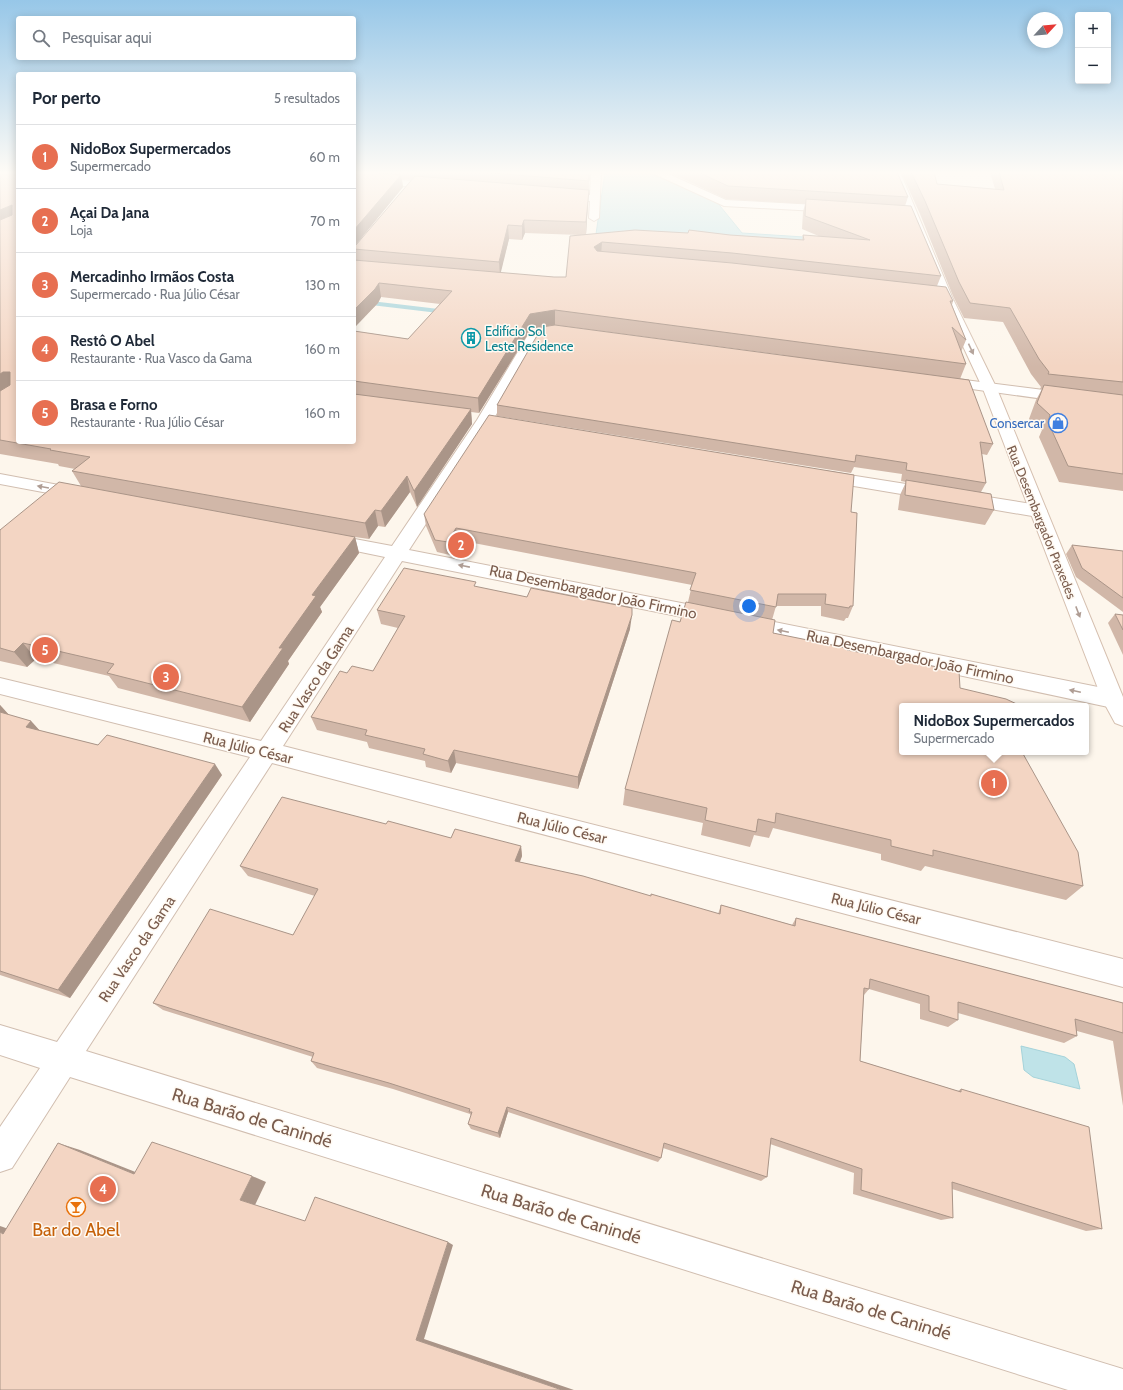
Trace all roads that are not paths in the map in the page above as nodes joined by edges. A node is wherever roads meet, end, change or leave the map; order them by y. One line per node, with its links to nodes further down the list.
1 (922, 237): 4 (street, Rua Desembargador Praxedes, one-way to 4)
2 (578, 333): 11 (street, Rua Vasco da Gama)
3 (926, 379): 4 (street)
4 (990, 389): 5 (street); 9 (street, Rua Desembargador Praxedes)
5 (1123, 405)
6 (812, 474): 9 (street)
7 (1, 481): 8 (street, one-way to 7)
8 (97, 497)
9 (1038, 511): 13 (street, Rua Desembargador Praxedes, one-way to 13)
10 (313, 537): 11 (street, Rua Desembargador João Firmino)
11 (398, 552): 13 (street, Rua Desembargador João Firmino, one-way to 11); 14 (street, Rua Vasco da Gama)
12 (0, 686): 14 (street, Rua Júlio César)
13 (1118, 708)
14 (268, 752): 15 (street, Rua Júlio César); 17 (street, Rua Vasco da Gama)
15 (1123, 973)
16 (0, 1040): 17 (street, Rua Barão de Canindé)
17 (63, 1060): 18 (street, Rua Vasco da Gama); 19 (street, Rua Barão de Canindé)
18 (0, 1156)
19 (1123, 1388)

